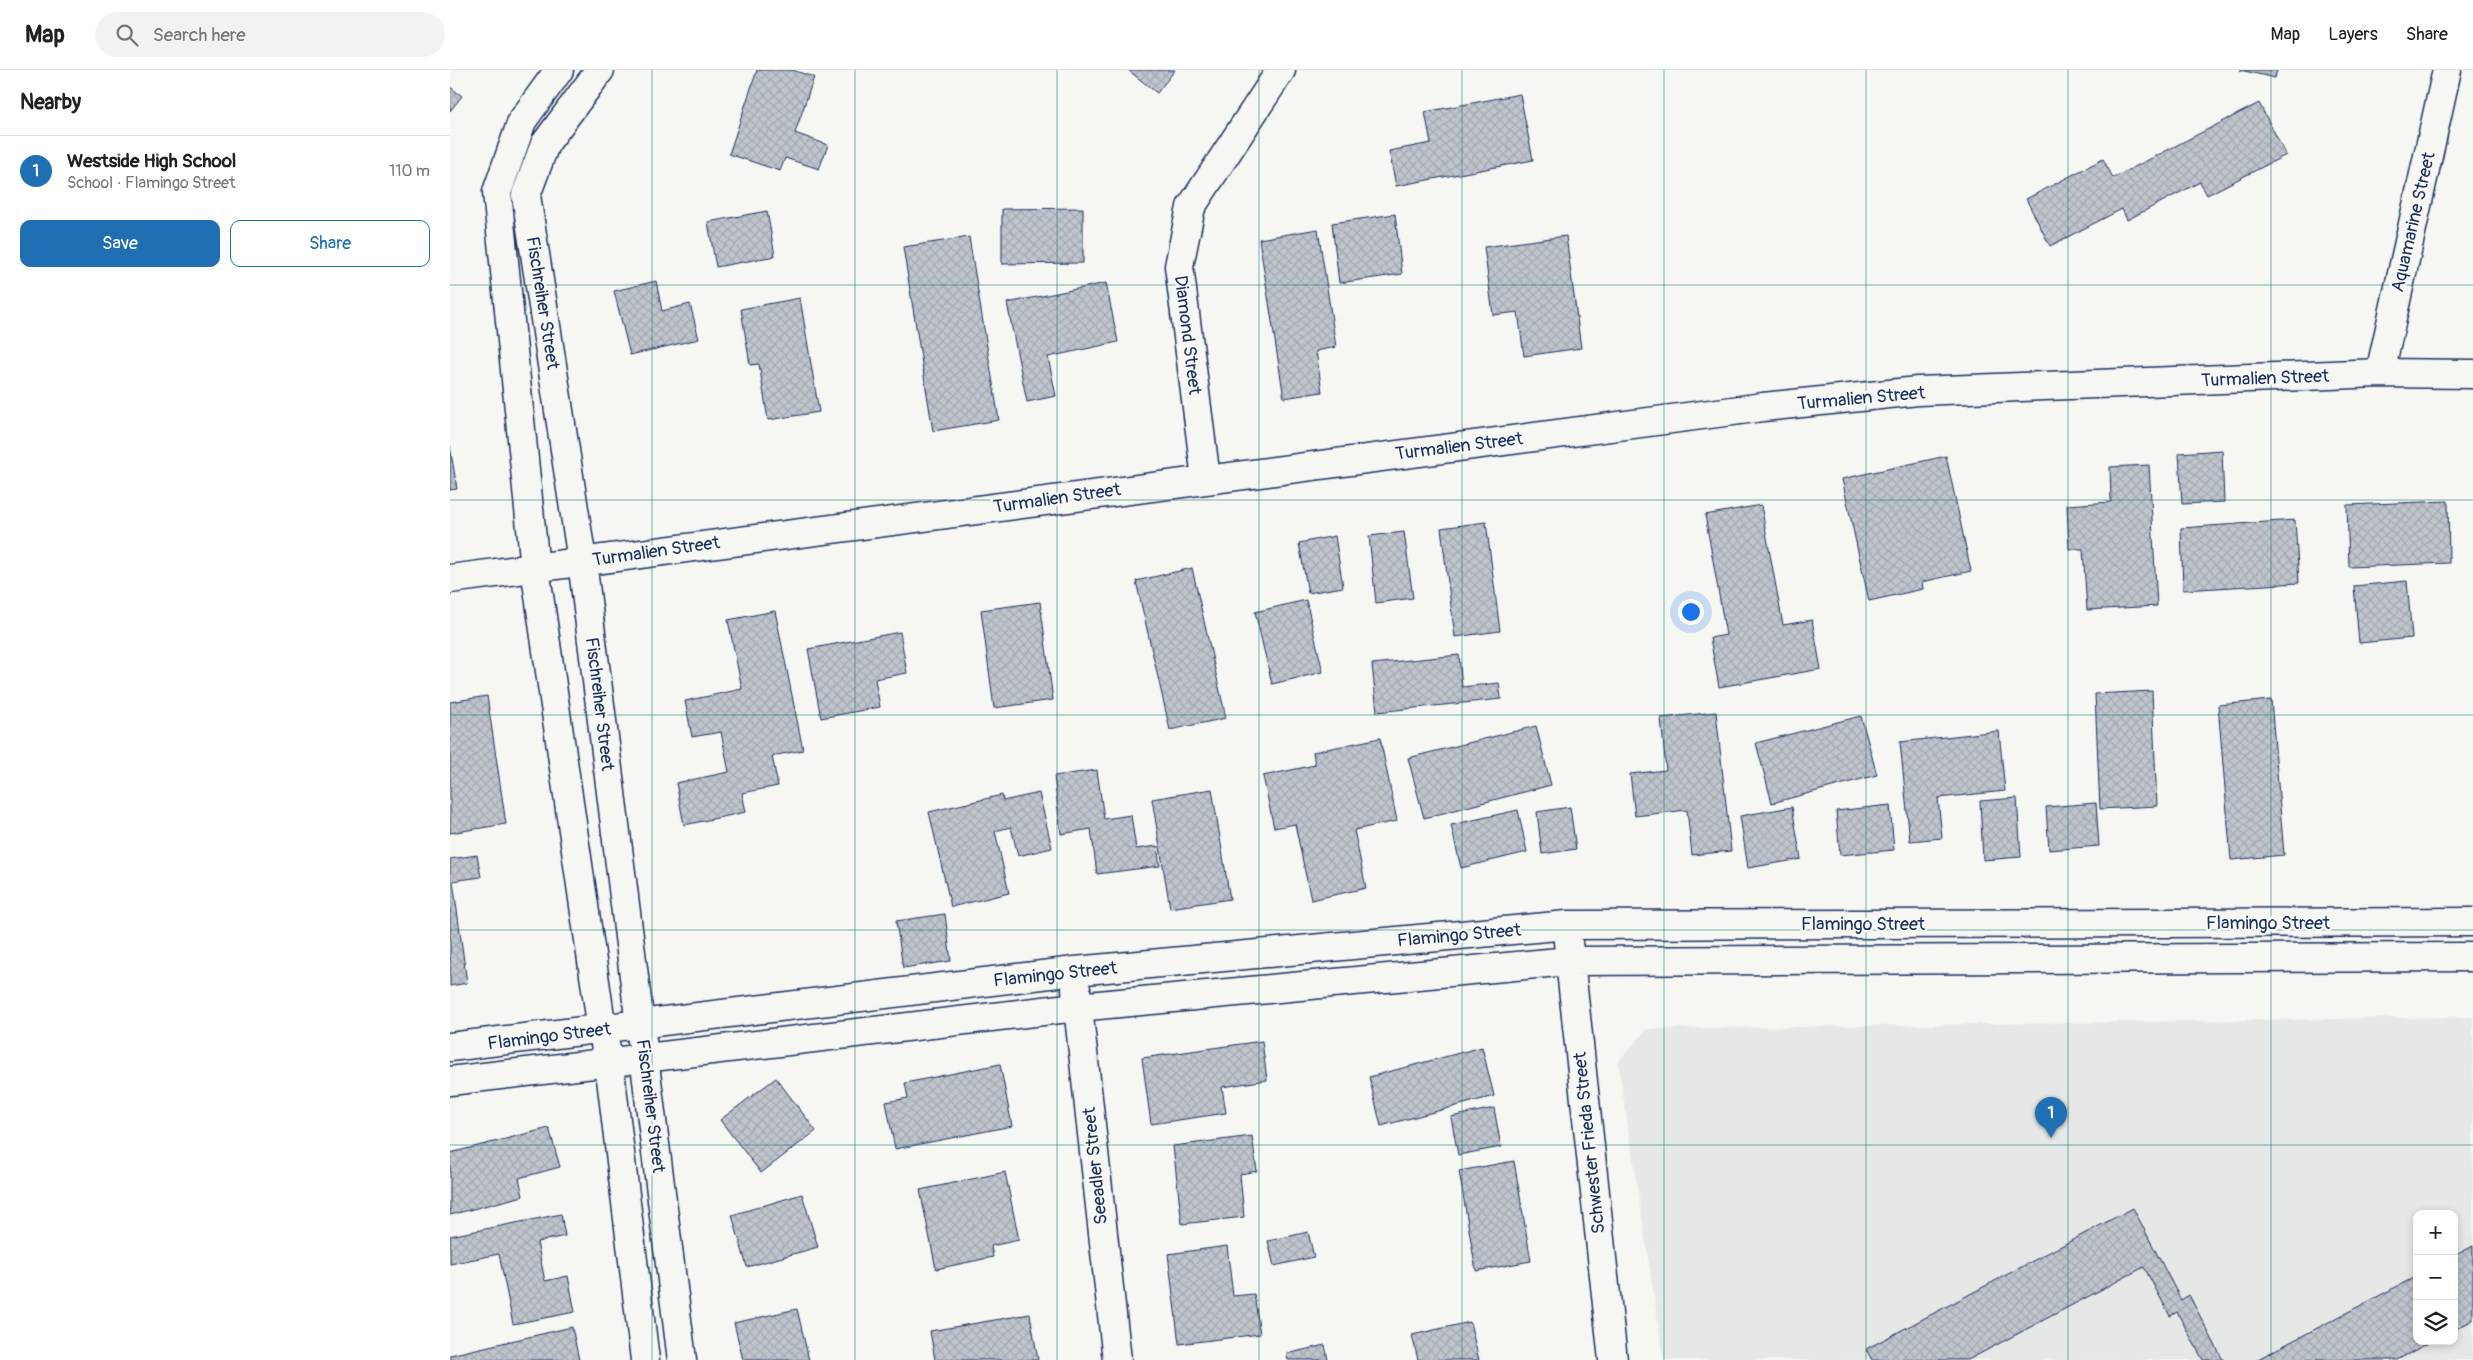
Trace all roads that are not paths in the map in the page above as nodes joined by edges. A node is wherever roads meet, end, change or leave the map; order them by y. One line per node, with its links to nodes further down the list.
1 (559, 70): 9 (street, Fischreiher Street)
2 (600, 70): 8 (street, Fischreiher Street)
3 (1281, 70): 7 (street, Diamond Street)
4 (2447, 70): 5 (street, Aquamarine Street)
5 (2380, 373): 6 (street, Turmalien Street); 7 (street, Turmalien Street)
6 (2473, 374)
7 (1206, 478): 8 (street, Turmalien Street)
8 (582, 561): 9 (street, Turmalien Street); 17 (street, Fischreiher Street)
9 (535, 568): 10 (street, Turmalien Street); 18 (street, Fischreiher Street)
10 (450, 579)
11 (2473, 922): 12 (street, Flamingo Street)
12 (1566, 925): 14 (street, Schwester Frieda Street); 15 (street, Flamingo Street)
13 (2473, 957): 14 (street, Flamingo Street)
14 (1569, 961): 16 (street, Flamingo Street); 26 (street, Schwester Frieda Street)
15 (1075, 971): 16 (street, Seeadler Street); 17 (street, Flamingo Street)
16 (1077, 1007): 20 (street, Flamingo Street); 25 (street, Seeadler Street)
17 (640, 1025): 18 (street, Flamingo Street); 20 (street, Fischreiher Street)
18 (602, 1030): 19 (street, Flamingo Street); 21 (street, Fischreiher Street)
19 (450, 1047)
20 (646, 1056): 21 (street, Flamingo Street); 24 (street, Fischreiher Street)
21 (609, 1062): 22 (street, Flamingo Street); 23 (street, Fischreiher Street)
22 (450, 1080)
23 (646, 1360)
24 (682, 1360)
25 (1117, 1360)
26 (1613, 1360)

